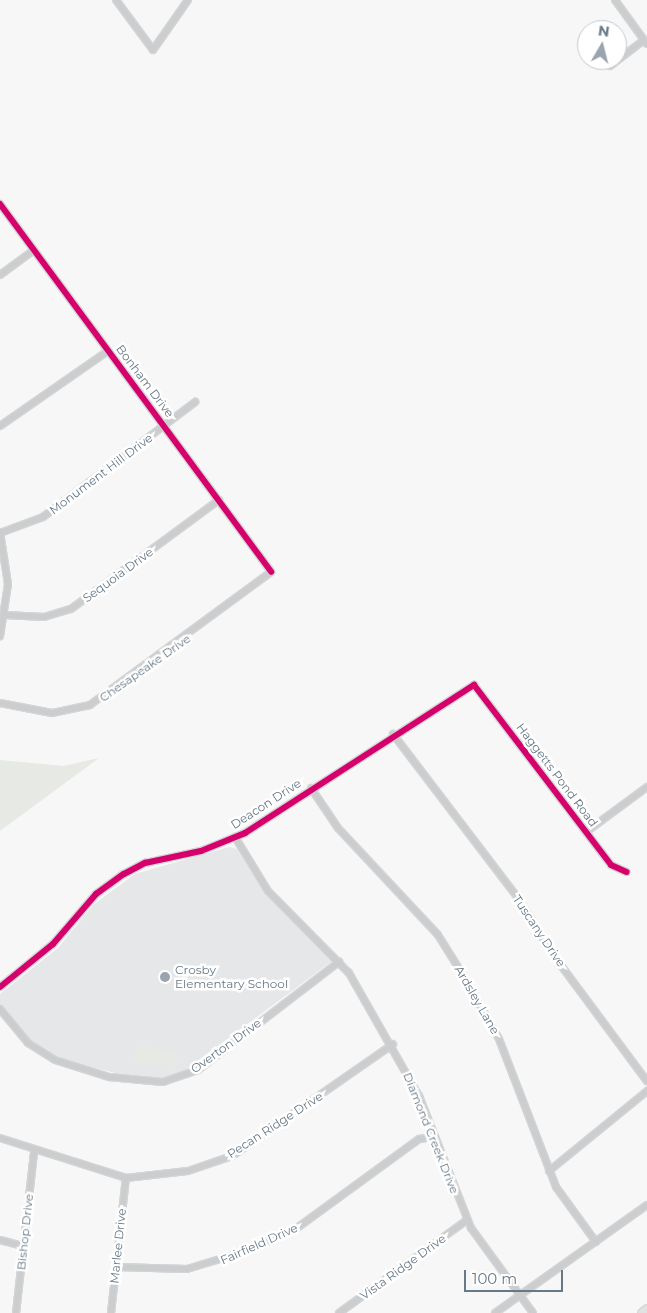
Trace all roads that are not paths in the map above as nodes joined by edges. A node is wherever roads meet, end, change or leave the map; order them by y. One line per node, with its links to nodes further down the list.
1 (116, 0): 2 (street)
2 (188, 0)
3 (615, 0): 4 (street)
4 (646, 42): 5 (street)
5 (627, 55)
6 (0, 204): 7 (street, Bonham Drive)
7 (34, 250): 8 (street); 9 (street, Bonham Drive)
8 (0, 275)
9 (108, 351): 11 (street); 12 (street, Bonham Drive)
10 (195, 402): 12 (street, Monument Hill Drive)
11 (0, 426)
12 (165, 426): 13 (street, Bonham Drive); 14 (street, Monument Hill Drive)
13 (219, 500): 15 (street, Bonham Drive); 16 (street, Sequoia Drive)
14 (0, 532): 16 (street)
15 (271, 572): 19 (street, Chesapeake Drive)
16 (5, 616): 17 (street)
17 (0, 636)
18 (474, 684): 20 (street, Deacon Drive); 23 (street, Haggetts Pond Road)
19 (0, 703)
20 (393, 734): 22 (street, Deacon Drive); 30 (street, Tuscany Drive)
21 (647, 787): 23 (street)
22 (311, 788): 24 (street, Deacon Drive); 35 (street, Ardsley Lane)
23 (586, 832): 25 (street, Haggetts Pond Road)
24 (235, 837): 26 (street, Diamond Creek Drive); 27 (street, Deacon Drive)
25 (627, 872)
26 (339, 962): 28 (street, Overton Drive); 29 (street, Diamond Creek Drive)
27 (0, 987)
28 (0, 1009)
29 (393, 1044): 32 (street, Diamond Creek Drive); 36 (street, Pecan Ridge Drive)
30 (647, 1081)
31 (647, 1091): 35 (street)
32 (434, 1137): 38 (street, Diamond Creek Drive); 42 (street, Fairfield Drive)
33 (0, 1138): 34 (street, Pecan Ridge Drive)
34 (34, 1152): 36 (street, Pecan Ridge Drive); 41 (street, Bishop Drive)
35 (549, 1171): 40 (street, Ardsley Lane)
36 (126, 1178): 42 (street, Marlee Drive)
37 (647, 1205): 40 (street)
38 (467, 1220): 43 (street, Diamond Creek Drive); 47 (street, Vista Ridge Drive)
39 (0, 1240): 41 (street)
40 (596, 1242): 43 (street)
41 (23, 1246): 45 (street, Bishop Drive)
42 (116, 1267): 46 (street, Marlee Drive)
43 (519, 1295): 48 (street); 49 (street, Diamond Creek Drive)
44 (647, 1309): 50 (main road)
45 (16, 1313)
46 (111, 1313)
47 (339, 1313)
48 (495, 1313)
49 (532, 1313)
50 (642, 1313)

